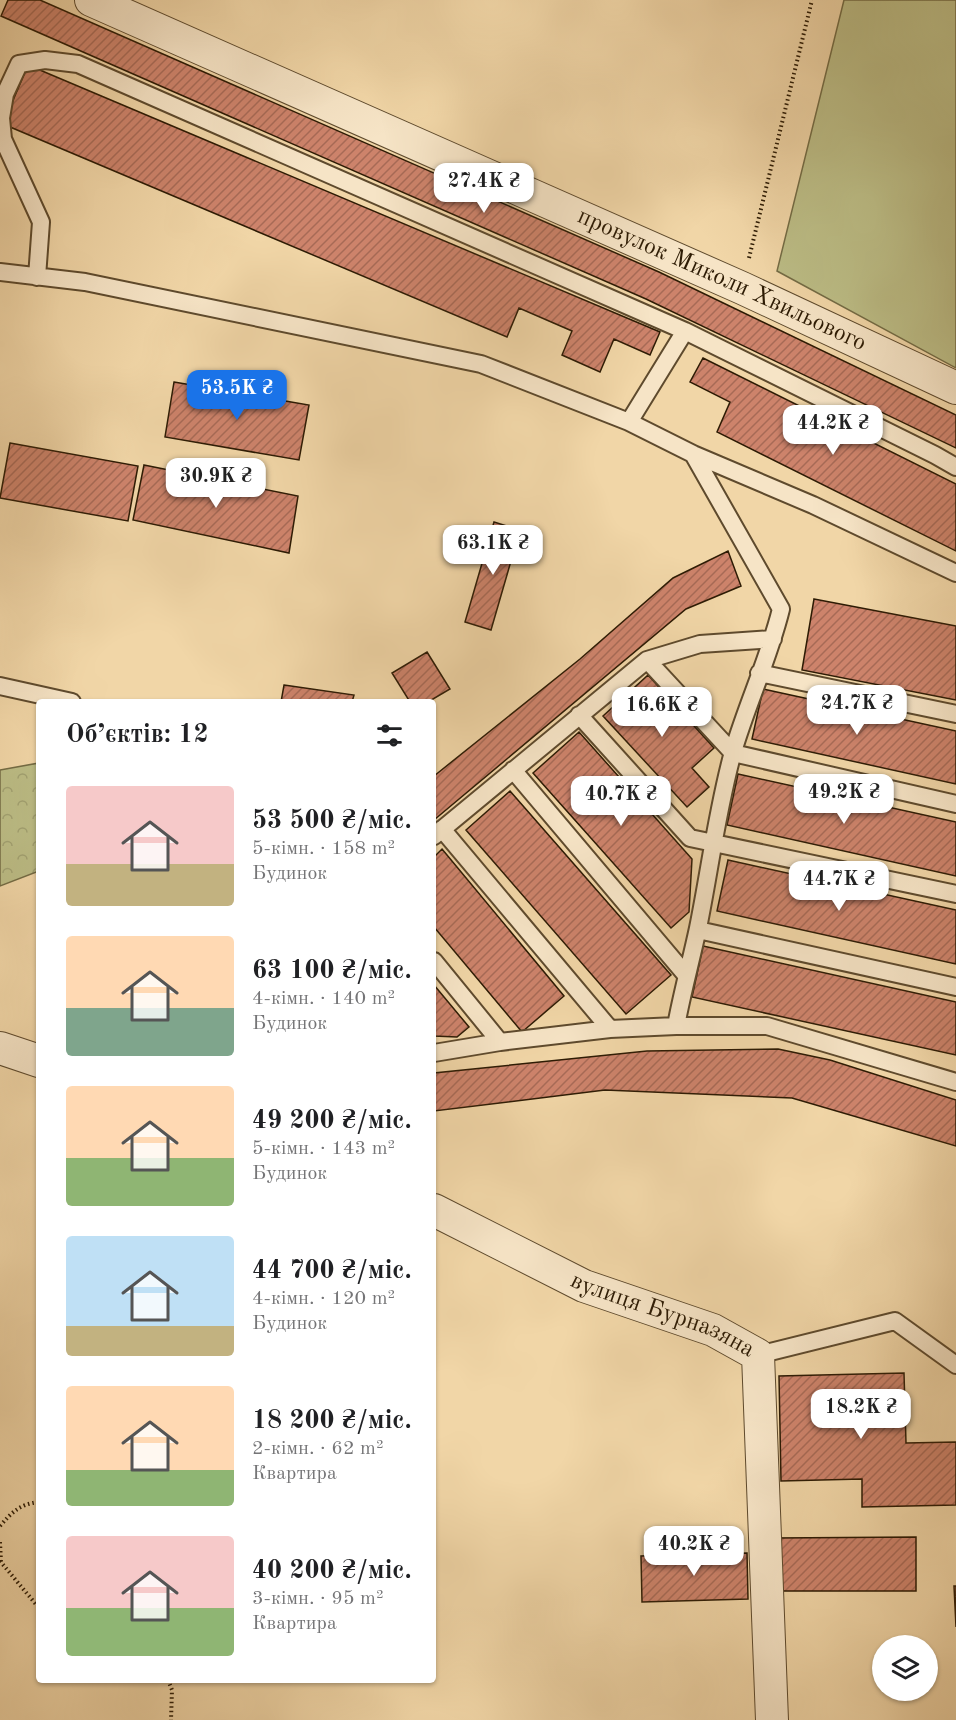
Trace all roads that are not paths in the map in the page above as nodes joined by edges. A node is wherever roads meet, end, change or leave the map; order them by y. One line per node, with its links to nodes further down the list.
1 (91, 0): 5 (street, провулок Миколи Хвильового)
2 (0, 272): 3 (lane)
3 (37, 277): 4 (lane); 6 (lane)
4 (685, 331): 6 (lane); 8 (lane)
5 (956, 388)
6 (628, 422): 7 (lane)
7 (693, 454): 9 (lane); 10 (lane)
8 (956, 467)
9 (956, 573)
10 (773, 639): 11 (lane); 12 (lane)
11 (647, 660): 16 (lane); 17 (lane)
12 (759, 673): 15 (lane); 17 (lane)
13 (0, 686): 14 (lane)
14 (58, 699)
15 (956, 714)
16 (579, 715): 18 (lane); 21 (lane)
17 (733, 753): 19 (lane); 21 (lane)
18 (513, 770): 20 (lane); 25 (lane)
19 (956, 804)
20 (438, 832): 28 (lane)
21 (713, 842): 22 (lane); 23 (lane)
22 (956, 894)
23 (698, 930): 25 (lane); 26 (lane)
24 (436, 964): 29 (lane)
25 (686, 975): 27 (lane)
26 (956, 987)
27 (676, 1026): 28 (lane); 33 (lane)
28 (610, 1029): 29 (lane)
29 (500, 1042): 31 (lane)
30 (0, 1048): 32 (street)
31 (436, 1053)
32 (36, 1060)
33 (956, 1082)
34 (436, 1211): 35 (street, вулиця Бурназяна)
35 (758, 1355): 36 (lane); 37 (street, вулиця Бурназяна)
36 (956, 1365)
37 (772, 1720)

